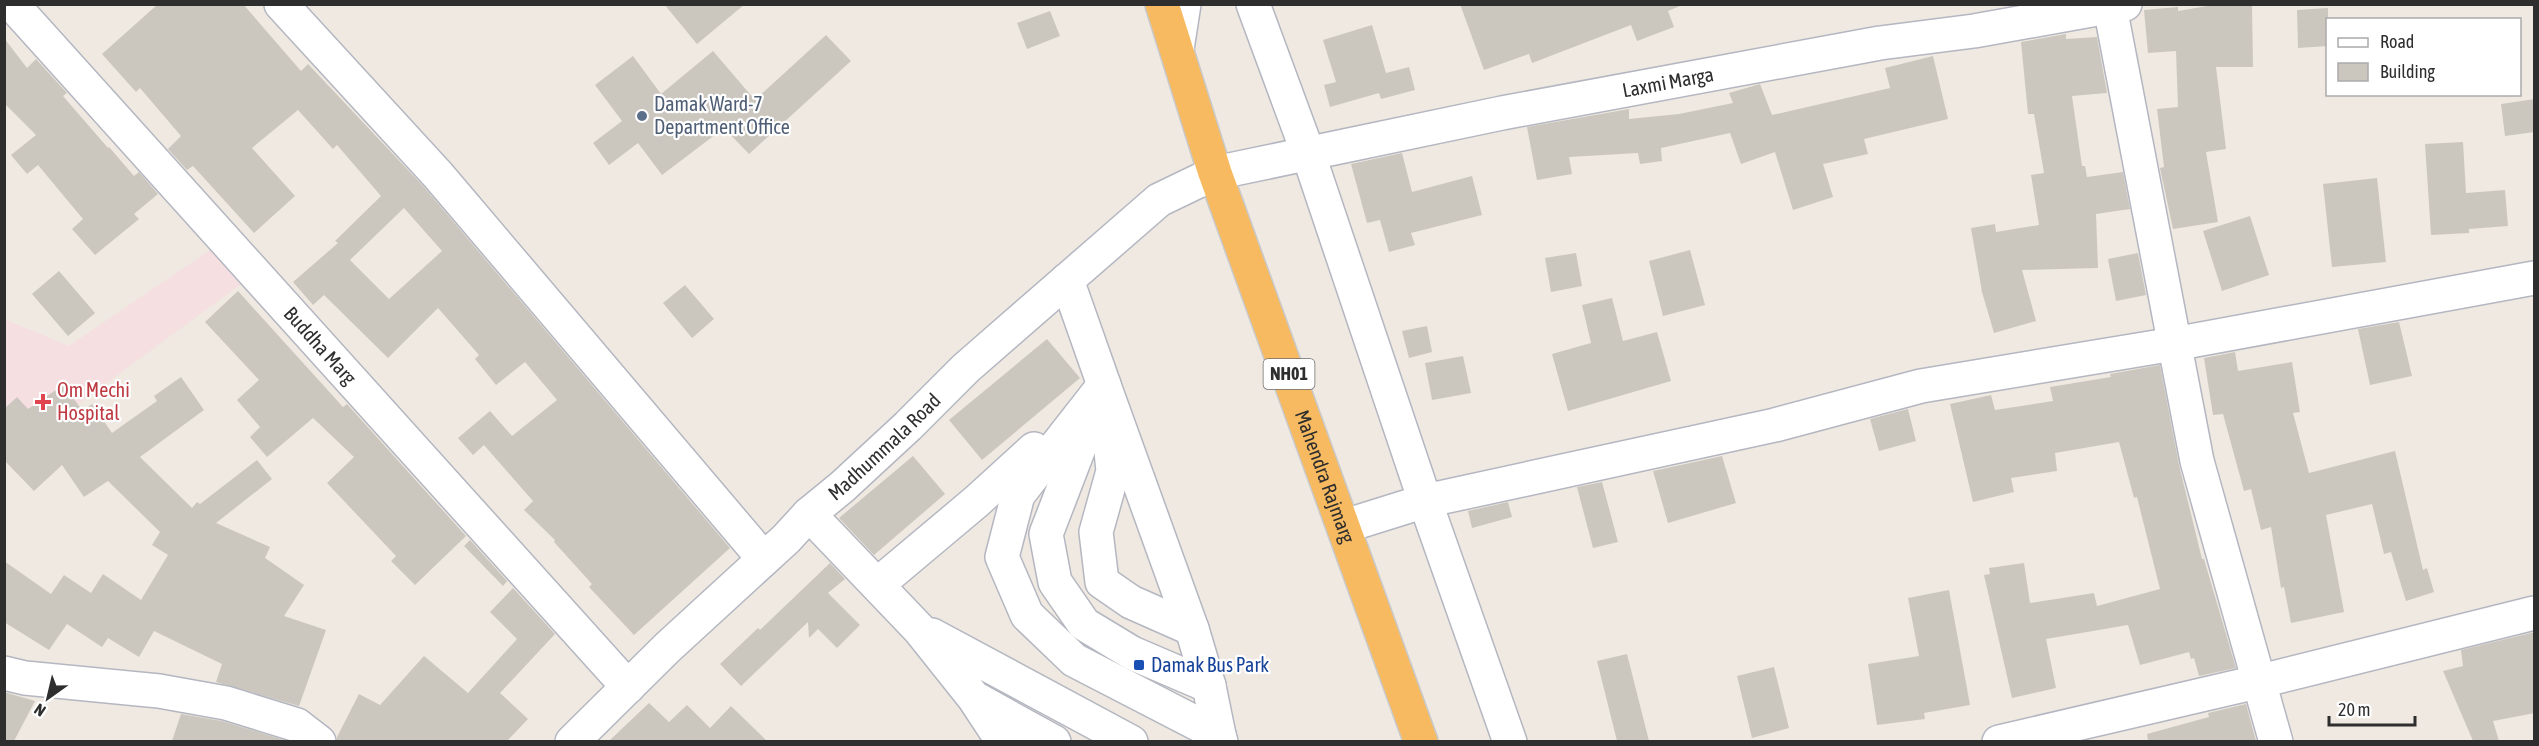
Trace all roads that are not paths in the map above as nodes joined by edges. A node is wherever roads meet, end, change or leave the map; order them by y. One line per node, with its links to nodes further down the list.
1 (12, 4): 25 (street, Buddha Marg)
2 (281, 4): 17 (street)
3 (1162, 4): 7 (highway, Mahendra Rajmarg / NH01)
4 (1184, 4): 7 (street)
5 (1253, 4): 8 (street)
6 (2117, 6): 8 (street, Laxmi Marga); 12 (street)
7 (1177, 50): 9 (highway, Mahendra Rajmarg / NH01)
8 (1308, 153): 9 (street, Laxmi Marga); 14 (street)
9 (1215, 173): 11 (street, Madhummala Road); 16 (highway, Mahendra Rajmarg / NH01)
10 (2535, 278): 12 (street)
11 (1067, 280): 13 (street); 15 (street, Madhummala Road)
12 (2174, 344): 14 (street); 23 (street)
13 (1104, 385): 18 (street); 21 (street); 21 (street); 24 (street); 27 (street)
14 (1425, 501): 16 (street); 34 (street)
15 (809, 514): 17 (street, Madhummala Road); 18 (street)
16 (1345, 526): 33 (highway, Mahendra Rajmarg / NH01)
17 (764, 560): 25 (street, Madhummala Road)
18 (877, 585): 20 (street)
19 (2535, 613): 23 (street)
20 (919, 629): 26 (street); 32 (street)
21 (1192, 629): 24 (street)
22 (4, 673): 28 (street)
23 (2258, 682): 35 (street); 36 (street)
24 (1209, 686): 27 (street)
25 (628, 687): 29 (street, Madhummala Road)
26 (974, 698): 30 (street); 31 (street)
27 (1220, 738)
28 (319, 741)
29 (572, 741)
30 (1003, 741)
31 (1054, 741)
32 (1131, 741)
33 (1421, 741)
34 (1510, 741)
35 (1999, 741)
36 (2276, 741)

